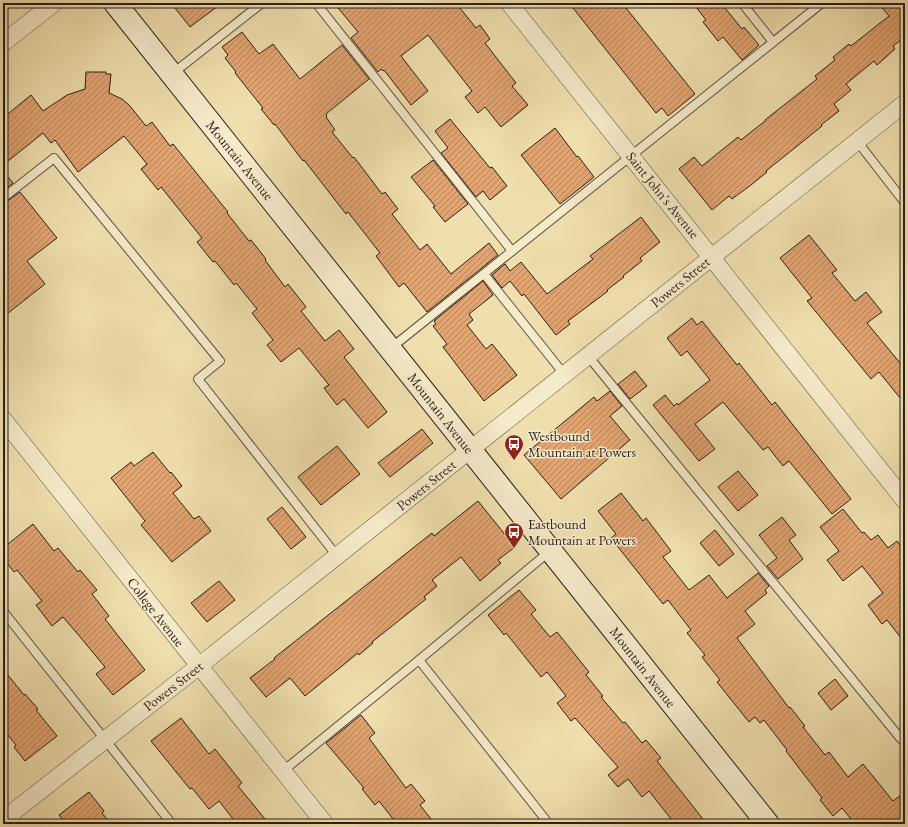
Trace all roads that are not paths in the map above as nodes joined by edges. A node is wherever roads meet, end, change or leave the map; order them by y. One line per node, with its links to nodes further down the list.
1 (54, 3): 9 (street)
2 (115, 3): 10 (main road, Mountain Avenue)
3 (262, 3): 10 (lane)
4 (316, 3): 16 (lane)
5 (510, 3): 13 (street, Saint John's Avenue)
6 (742, 3): 8 (lane)
7 (822, 3): 8 (lane)
8 (773, 42): 13 (lane)
9 (3, 44)
10 (172, 74): 19 (main road, Mountain Avenue)
11 (905, 103): 12 (street, Powers Street)
12 (857, 141): 15 (lane); 17 (street, Powers Street)
13 (631, 156): 16 (lane); 17 (street, Saint John's Avenue)
14 (3, 198): 26 (lane)
15 (905, 203)
16 (512, 251): 18 (lane)
17 (712, 257): 20 (street, Powers Street); 24 (street, Saint John's Avenue)
18 (484, 274): 19 (lane); 21 (lane)
19 (390, 349): 23 (main road, Mountain Avenue)
20 (588, 356): 21 (street, Powers Street); 30 (lane)
21 (564, 374): 23 (street, Powers Street)
22 (3, 419): 29 (street, College Avenue)
23 (470, 450): 25 (main road, Mountain Avenue); 26 (street, Powers Street)
24 (905, 501)
25 (550, 550): 28 (lane); 37 (main road, Mountain Avenue)
26 (337, 556): 29 (street, Powers Street)
27 (3, 612): 31 (lane)
28 (419, 660): 32 (lane); 36 (lane)
29 (199, 666): 31 (street, Powers Street); 32 (street, College Avenue)
30 (905, 736)
31 (105, 740): 33 (street, Powers Street); 34 (lane)
32 (283, 772): 35 (street, College Avenue)
33 (8, 817)
34 (172, 824)
35 (324, 824)
36 (549, 824)
37 (768, 824)

